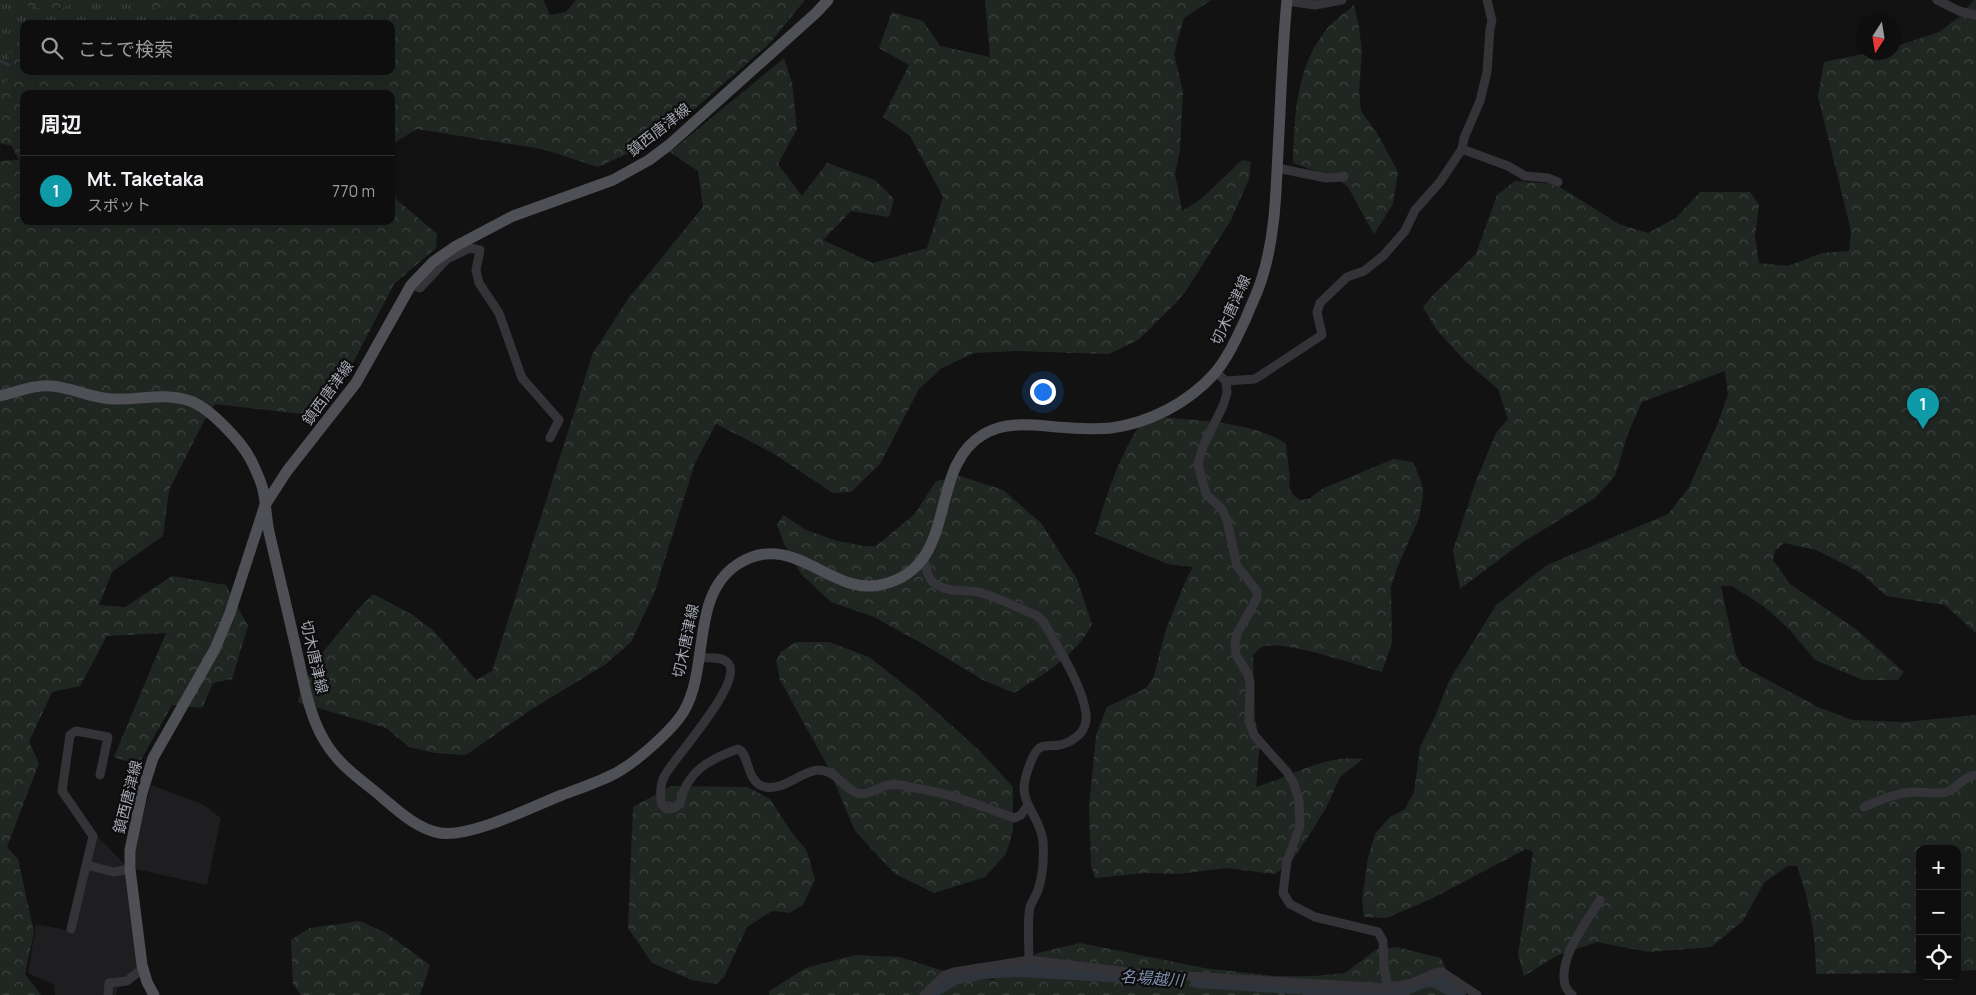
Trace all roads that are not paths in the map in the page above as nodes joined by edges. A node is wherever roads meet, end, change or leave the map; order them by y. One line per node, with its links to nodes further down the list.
1 (828, 0): 11 (main road, 鎮西唐津線)
2 (1287, 0): 3 (street); 8 (main road, 切木唐津線)
3 (1342, 0)
4 (1487, 0): 7 (street)
5 (1937, 0): 6 (street)
6 (1976, 15)
7 (1462, 149): 10 (street); 13 (street)
8 (1277, 168): 9 (street); 12 (main road, 切木唐津線)
9 (1344, 177)
10 (1558, 182)
11 (411, 285): 15 (street); 16 (main road, 鎮西唐津線)
12 (1216, 372): 13 (street); 17 (main road, 切木唐津線)
13 (1226, 381): 29 (street)
14 (0, 396): 16 (main road, 切木唐津線)
15 (550, 438)
16 (265, 505): 18 (main road, 切木唐津線); 24 (main road, 鎮西唐津線)
17 (924, 558): 18 (main road, 切木唐津線); 21 (street)
18 (699, 658): 21 (street)
19 (100, 775): 23 (street)
20 (1976, 775): 22 (street)
21 (1028, 805): 27 (street)
22 (1864, 807)
23 (86, 865): 24 (street); 26 (street)
24 (130, 870): 28 (main road, 鎮西唐津線)
25 (1600, 900): 34 (street)
26 (71, 929)
27 (1029, 960): 29 (street); 32 (street)
28 (143, 968): 30 (street); 31 (main road, 鎮西唐津線)
29 (1388, 988): 33 (street)
30 (108, 995)
31 (154, 995)
32 (924, 995)
33 (1477, 995)
34 (1572, 995)

